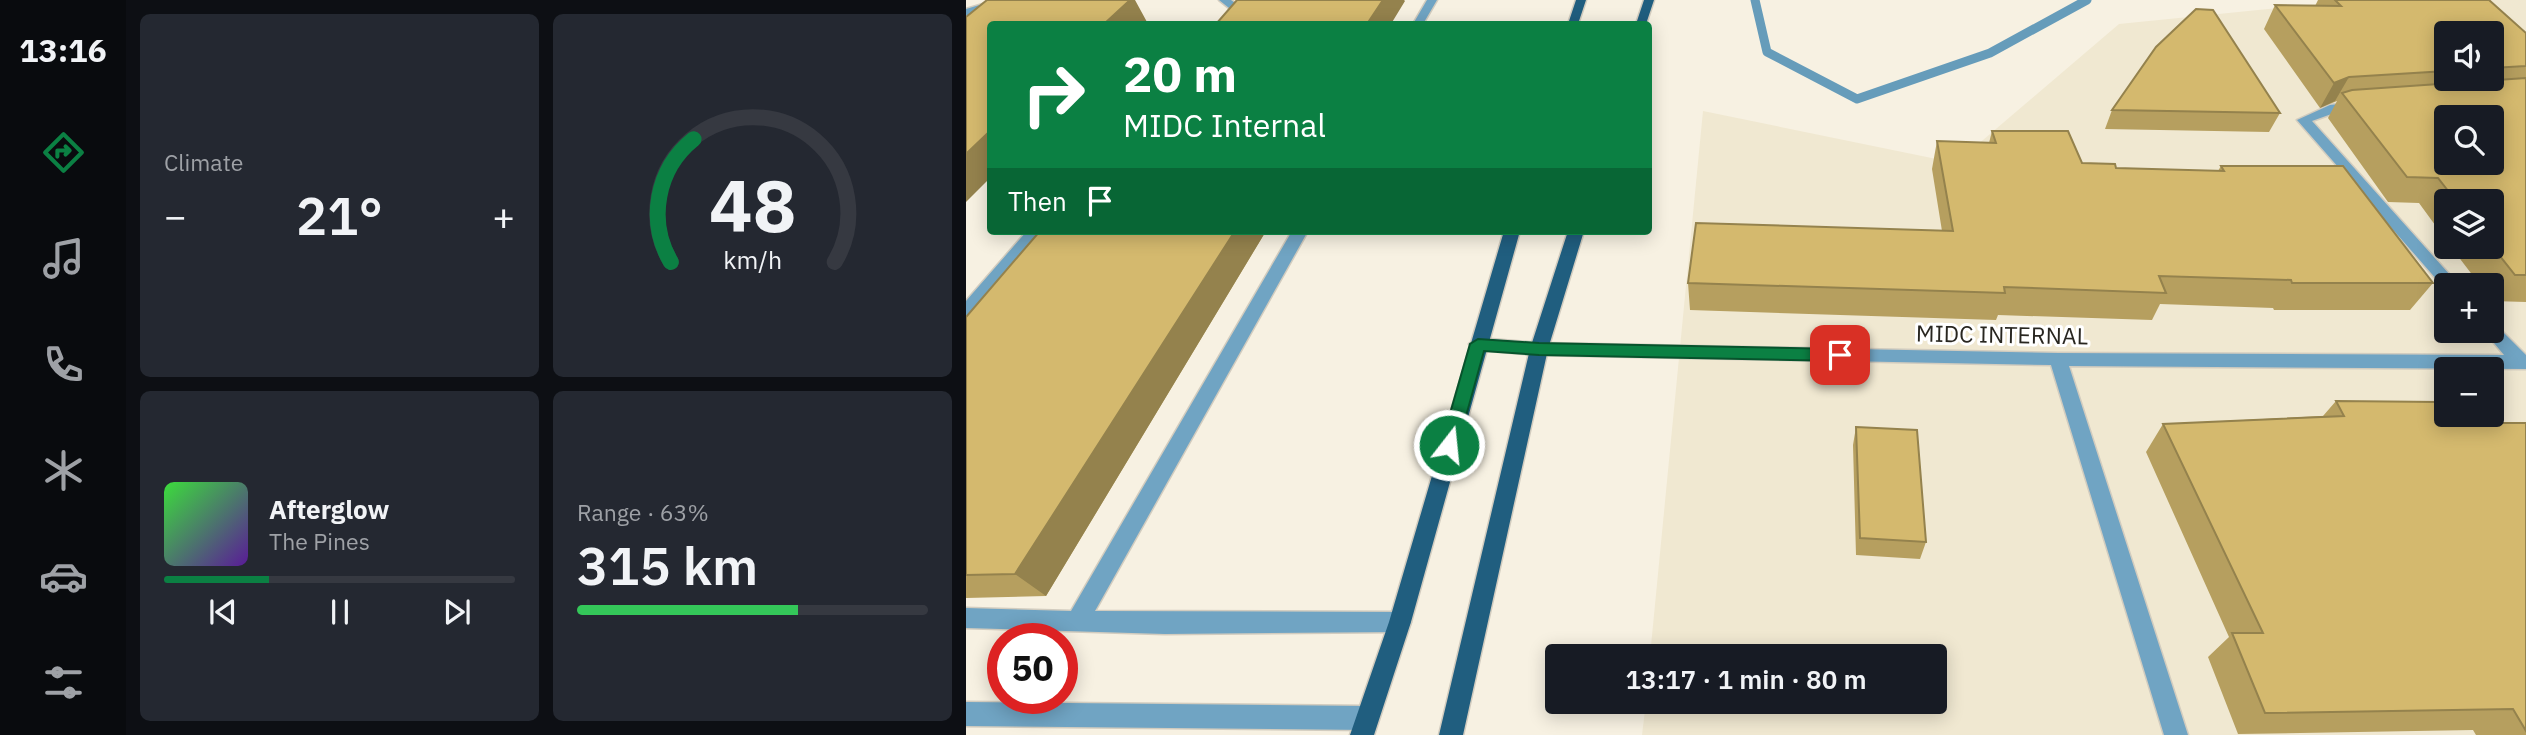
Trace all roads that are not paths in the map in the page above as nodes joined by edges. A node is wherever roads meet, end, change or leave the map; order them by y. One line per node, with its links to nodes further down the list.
1 (1007, 0): 6 (street)
2 (1432, 0): 7 (street)
3 (1581, 0): 8 (main road)
4 (1649, 0): 9 (main road)
5 (1021, 6): 10 (street)
6 (966, 13)
7 (1420, 21)
8 (1574, 21)
9 (1642, 21)
10 (977, 23)
11 (2374, 105): 16 (street)
12 (1032, 235): 17 (street)
13 (1298, 235): 24 (street)
14 (1511, 235): 19 (main road)
15 (1575, 235): 20 (main road)
16 (2440, 273)
17 (966, 312)
18 (2504, 343): 22 (street)
19 (1478, 344): 20 (street, MIDC INTERNAL); 25 (main road)
20 (1539, 349): 21 (street, MIDC INTERNAL); 28 (main road)
21 (2058, 359): 22 (street, MIDC INTERNAL); 29 (street)
22 (2523, 362)
23 (966, 618): 24 (street)
24 (1077, 622): 25 (street)
25 (1399, 622): 27 (main road)
26 (966, 714): 27 (street)
27 (1365, 727)
28 (1451, 735)
29 (2176, 735)

